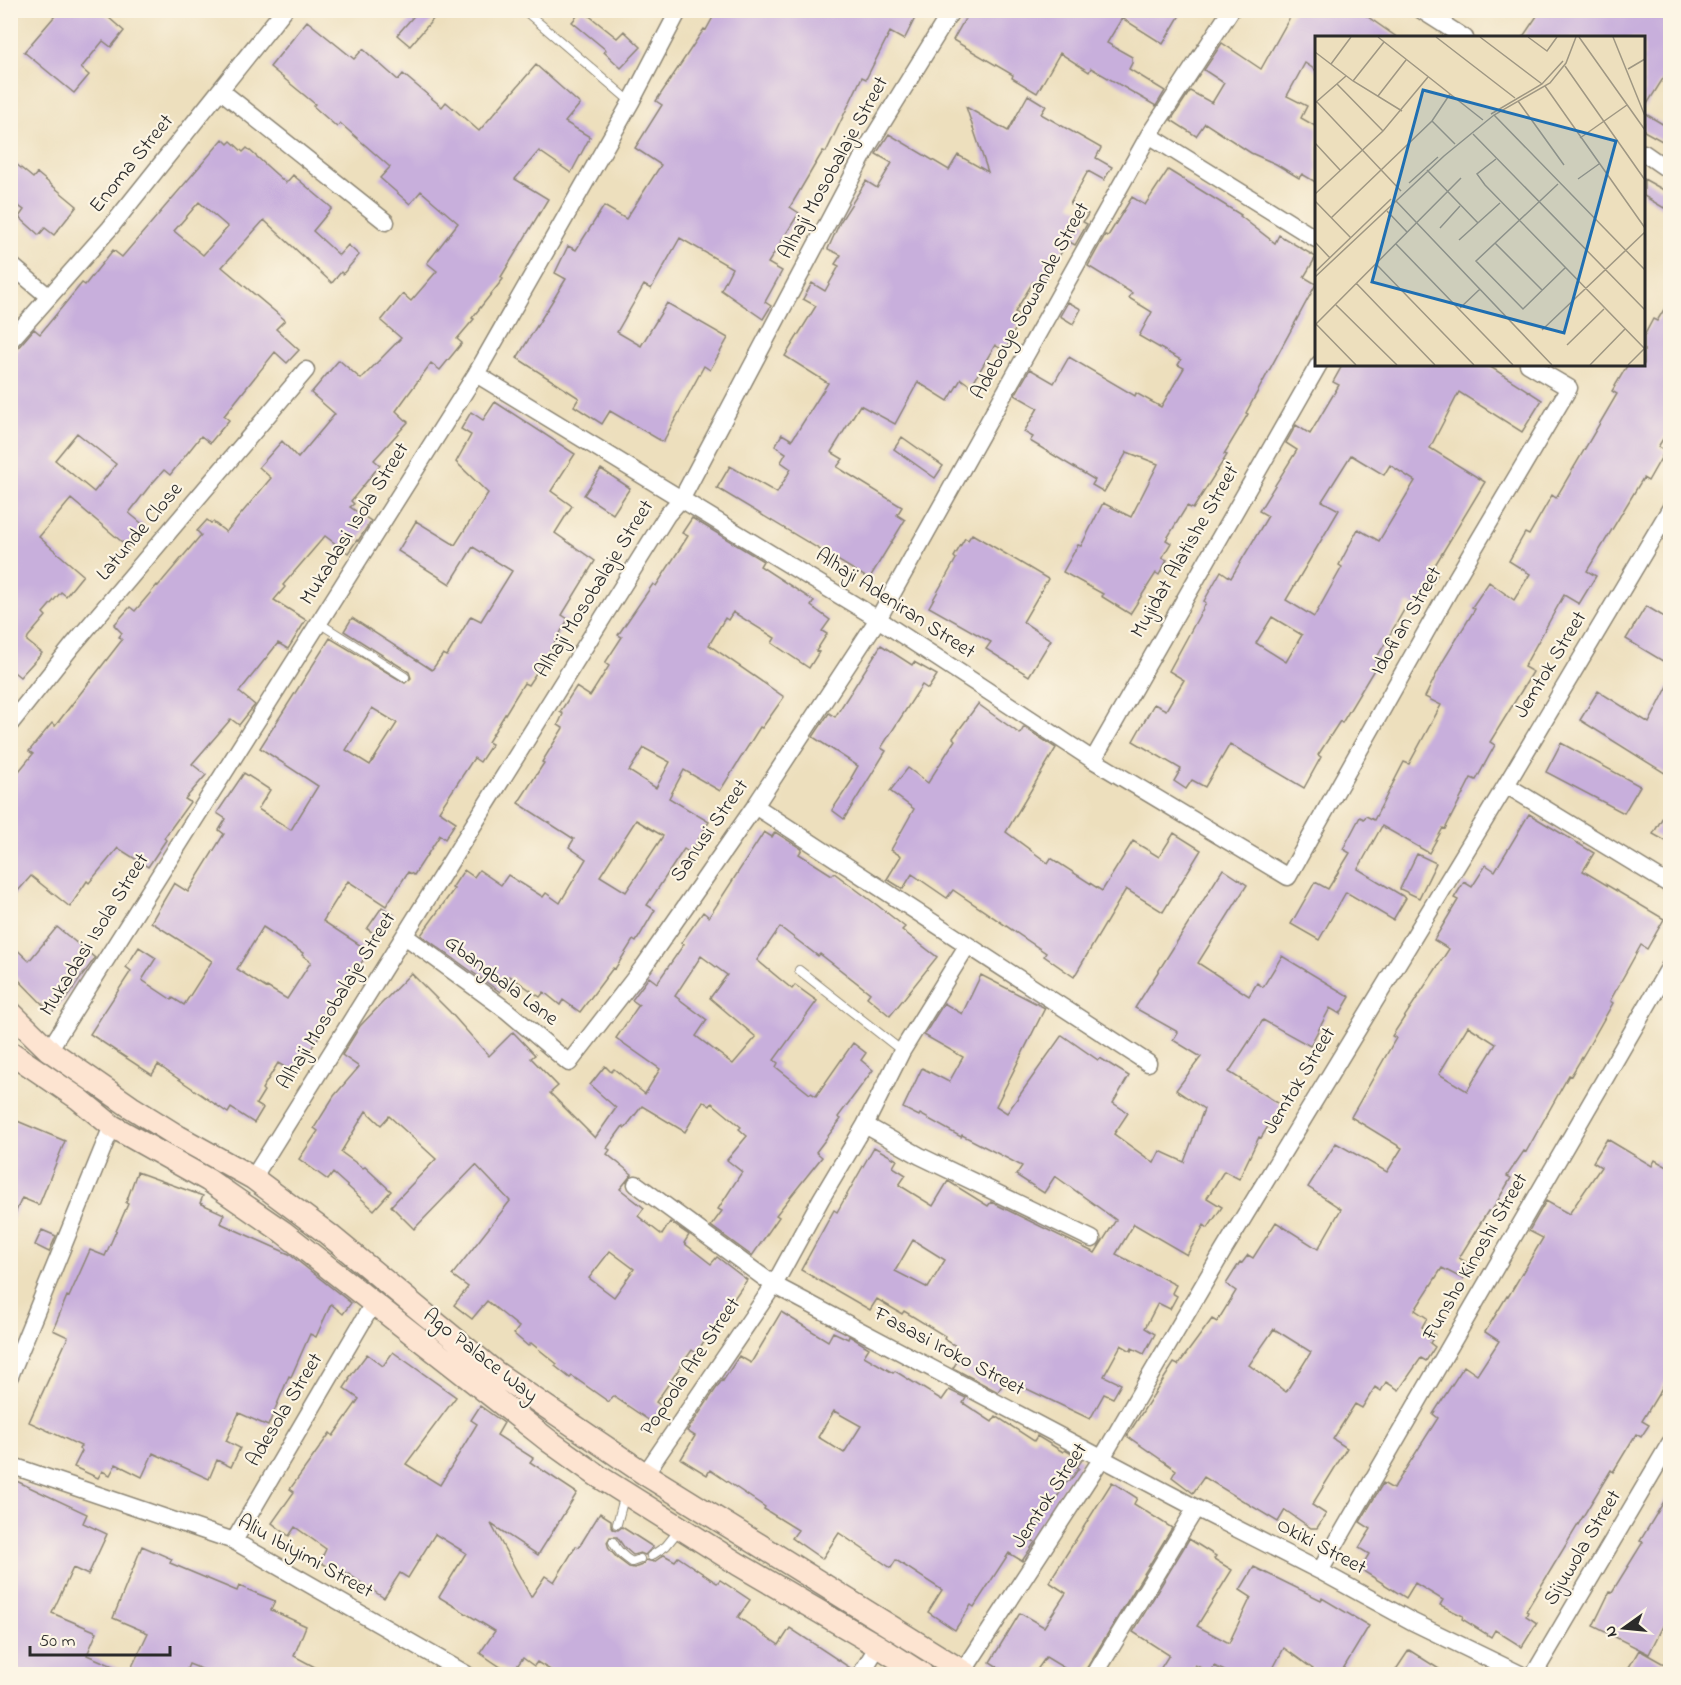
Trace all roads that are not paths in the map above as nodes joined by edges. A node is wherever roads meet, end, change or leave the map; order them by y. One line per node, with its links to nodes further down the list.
1 (284, 10): 8 (street, Enoma Street)
2 (524, 10): 9 (lane)
3 (679, 10): 9 (street, Mukadasi Isola Street)
4 (952, 10): 22 (street, Alhaji Mosobalaje Street)
5 (1231, 10): 10 (street, Adeboye Sowande Street)
6 (1421, 10): 7 (street)
7 (1462, 36)
8 (219, 90): 13 (street); 16 (street, Enoma Street)
9 (631, 102): 21 (street, Mukadasi Isola Street)
10 (1149, 135): 14 (street); 24 (street, Adeboye Sowande Street)
11 (1645, 154): 12 (street)
12 (1671, 171)
13 (386, 222)
14 (1315, 238)
15 (10, 264): 16 (street)
16 (49, 297): 17 (street, Enoma Street)
17 (10, 341)
18 (1318, 366): 28 (street, Mujidat Alatishe Street')
19 (1531, 366): 31 (street, Idofian Street)
20 (306, 370): 27 (street, Latunde Close)
21 (476, 374): 22 (street, Alhaji Adeniran Street); 25 (street, Mukadasi Isola Street)
22 (682, 498): 24 (street, Alhaji Adeniran Street); 33 (street, Alhaji Mosobalaje Street)
23 (1671, 509): 29 (street, Jemtok Street)
24 (878, 619): 28 (street, Alhaji Adeniran Street); 30 (street, Sanusi Street)
25 (319, 623): 26 (lane); 38 (street, Mukadasi Isola Street)
26 (405, 677)
27 (10, 724)
28 (1093, 760): 31 (street, Alhaji Adeniran Street)
29 (1506, 785): 32 (street); 52 (street, Jemtok Street)
30 (755, 806): 34 (street); 41 (street, Sanusi Street)
31 (1288, 877)
32 (1671, 885)
33 (405, 936): 41 (street, Gbangbala Lane); 45 (street, Alhaji Mosobalaje Street)
34 (967, 946): 40 (street, Popoola Are Street); 42 (street)
35 (1671, 966): 63 (street, Funsho Kinoshi Street)
36 (799, 970): 40 (lane)
37 (10, 1012): 38 (main road, Ago Palace Way)
38 (49, 1050): 45 (main road, Ago Palace Way)
39 (10, 1052): 44 (main road, Ago Palace Way)
40 (902, 1052): 43 (street, Popoola Are Street)
41 (569, 1063)
42 (1148, 1063)
43 (865, 1125): 47 (street); 48 (street, Popoola Are Street)
44 (112, 1126): 49 (main road, Ago Palace Way); 50 (street)
45 (253, 1178): 54 (main road, Ago Palace Way)
46 (636, 1184): 48 (street, Fasasi Iroko Street)
47 (1092, 1239)
48 (774, 1285): 52 (street, Fasasi Iroko Street); 54 (street, Popoola Are Street)
49 (374, 1302): 55 (main road, Ago Palace Way); 59 (street, Adesola Street)
50 (10, 1376)
51 (1671, 1443): 71 (street, Sijuwola Street)
52 (1102, 1458): 56 (street, Okiki Street); 65 (street, Jemtok Street)
53 (10, 1464): 59 (street, Aliu Ibiyimi Street)
54 (645, 1474): 65 (main road, Ago Palace Way)
55 (625, 1493): 57 (lane); 58 (main road, Ago Palace Way)
56 (1196, 1508): 63 (street, Okiki Street); 69 (street)
57 (617, 1524)
58 (680, 1528): 61 (lane); 64 (main road, Ago Palace Way)
59 (234, 1540): 66 (street, Aliu Ibiyimi Street)
60 (613, 1542): 62 (lane)
61 (651, 1556)
62 (640, 1559)
63 (1320, 1571): 70 (street, Okiki Street)
64 (878, 1646): 67 (street); 68 (main road, Ago Palace Way)
65 (965, 1673)
66 (466, 1674)
67 (861, 1674)
68 (922, 1674)
69 (1095, 1674)
70 (1520, 1674)
71 (1534, 1674)

